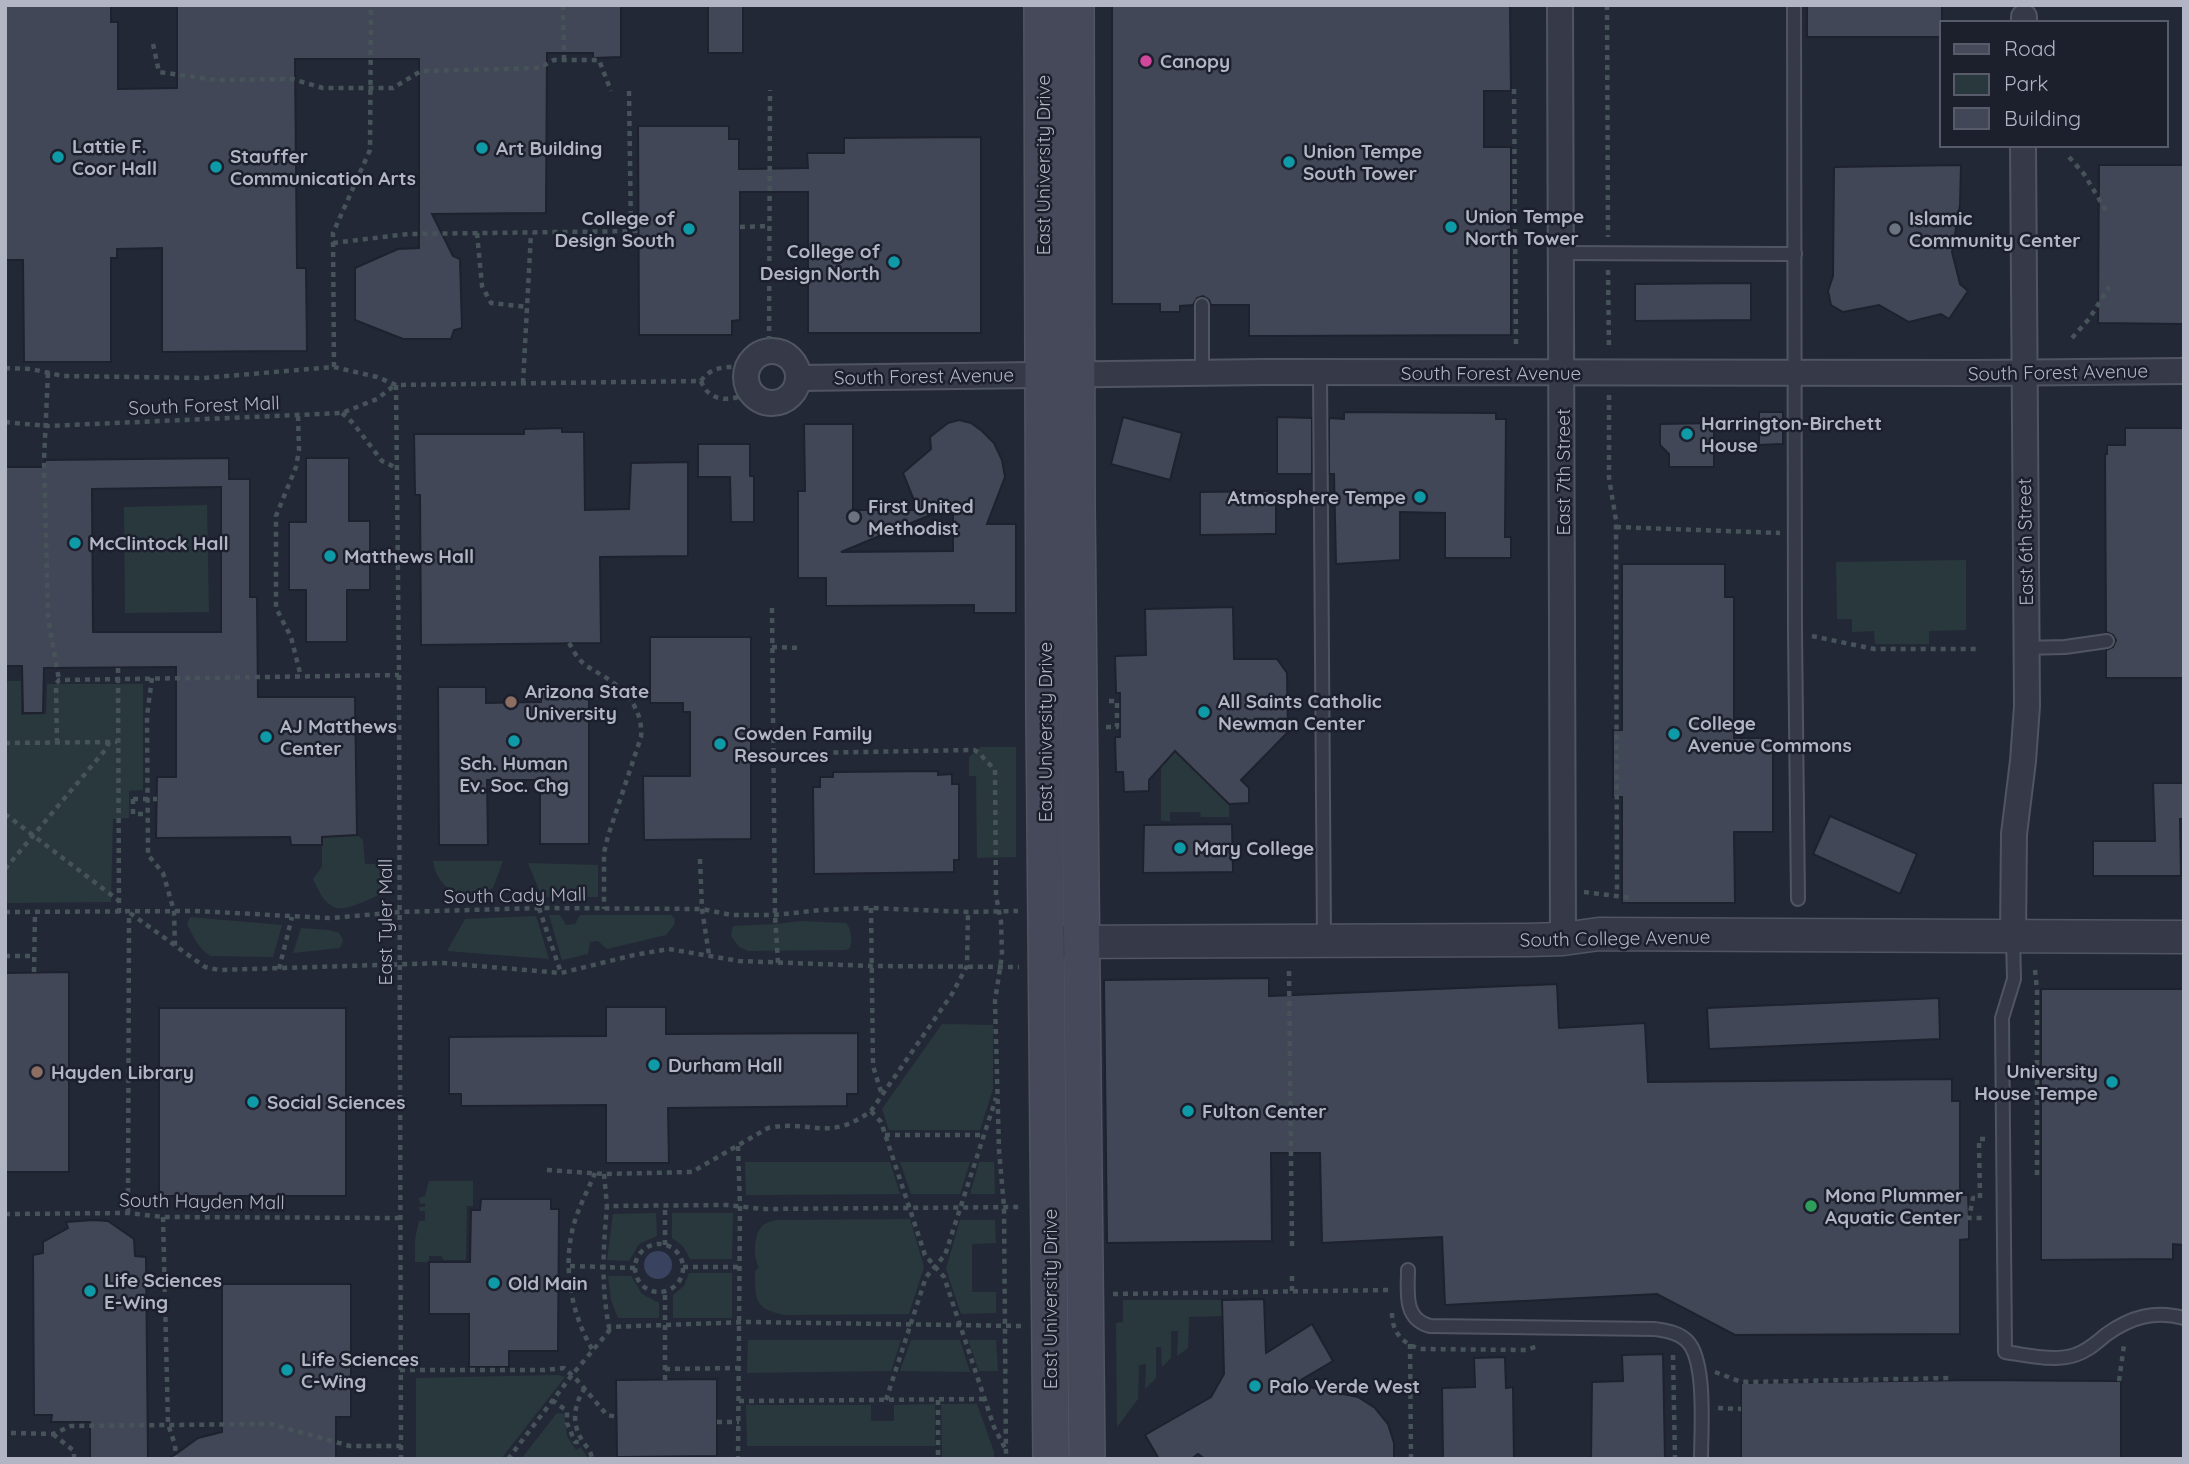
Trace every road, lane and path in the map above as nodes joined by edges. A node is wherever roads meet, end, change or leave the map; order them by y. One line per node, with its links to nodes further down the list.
1 (371, 5): 10 (path)
2 (563, 5): 9 (path)
3 (1042, 5): 44 (main road, East University Drive)
4 (1076, 5): 44 (main road, East University Drive)
5 (1560, 5): 25 (street, East 7th Street)
6 (1607, 5): 26 (path)
7 (1794, 5): 27 (lane)
8 (153, 44): 10 (path)
9 (564, 60): 10 (path); 13 (path)
10 (370, 88): 24 (path)
11 (1514, 89): 33 (path)
12 (770, 90): 18 (path)
13 (611, 91)
14 (629, 91): 20 (path)
15 (2023, 147): 43 (street, East 6th Street)
16 (2068, 157): 17 (path)
17 (2108, 214)
18 (770, 226): 19 (path); 32 (path)
19 (740, 228)
20 (631, 231): 21 (path); 23 (path)
21 (639, 231)
22 (477, 233): 23 (path); 24 (path); 30 (path)
23 (531, 233): 30 (path)
24 (333, 243): 35 (path)
25 (1561, 253): 26 (lane); 41 (street, East 7th Street)
26 (1608, 253): 27 (lane); 34 (path)
27 (1796, 254): 42 (lane)
28 (2109, 287): 31 (path)
29 (1202, 305): 39 (lane)
30 (527, 307): 48 (path)
31 (2072, 338)
32 (769, 351): 45 (street); 47 (street)
33 (1516, 352)
34 (1609, 354)
35 (334, 367): 38 (path, South Forest Mall); 49 (path, South Forest Mall)
36 (5, 368): 38 (path, South Forest Mall)
37 (2184, 371): 43 (street, South Forest Avenue)
38 (48, 373): 54 (path)
39 (1202, 373): 40 (street, South Forest Avenue); 44 (street, South Forest Avenue)
40 (1320, 373): 41 (street, South Forest Avenue); 108 (lane)
41 (1562, 373): 42 (street, South Forest Avenue); 107 (street, East 7th Street)
42 (1795, 373): 43 (street, South Forest Avenue); 57 (lane)
43 (2024, 373): 64 (street, East 6th Street)
44 (1061, 374): 45 (street, South Forest Avenue); 109 (main road, East University Drive); 110 (main road, East University Drive)
45 (798, 378): 47 (street)
46 (701, 381): 47 (path, South Forest Mall); 47 (path); 48 (path, South Forest Mall)
47 (748, 381)
48 (523, 383): 49 (path, South Forest Mall)
49 (396, 385): 51 (path, South Forest Mall); 55 (path, East Tyler Mall)
50 (1609, 393): 56 (path)
51 (342, 412): 52 (path, South Forest Mall); 55 (path)
52 (298, 416): 54 (path, South Forest Mall); 68 (path)
53 (5, 422): 54 (path, South Forest Mall)
54 (47, 426): 71 (path)
55 (397, 468): 67 (path, East Tyler Mall)
56 (1616, 527): 57 (path); 86 (path)
57 (1795, 534): 59 (lane)
58 (772, 608): 62 (path)
59 (1795, 633): 65 (path); 88 (lane)
60 (2107, 641): 64 (lane)
61 (569, 643): 92 (path)
62 (772, 647): 63 (path); 78 (path)
63 (803, 648)
64 (2027, 648): 105 (street, East 6th Street)
65 (1977, 649)
66 (118, 668): 69 (path)
67 (399, 676): 68 (path); 98 (path, East Tyler Mall)
68 (301, 677): 70 (path)
69 (118, 678): 70 (path); 71 (path); 75 (path)
70 (152, 678): 81 (path)
71 (60, 680): 77 (path)
72 (1104, 701): 73 (path)
73 (1105, 727)
74 (109, 742): 75 (path); 77 (path); 82 (path)
75 (117, 742): 89 (path)
76 (5, 743): 77 (path)
77 (57, 743)
78 (774, 757): 100 (path); 103 (path)
79 (157, 799): 81 (path, bridge)
80 (5, 814): 82 (path)
81 (148, 814): 94 (path)
82 (33, 835): 84 (path); 89 (path)
83 (700, 859): 93 (path)
84 (5, 869)
85 (1577, 891): 86 (path)
86 (1618, 894): 87 (path)
87 (1632, 898)
88 (1798, 899)
89 (118, 900): 101 (path)
90 (539, 908): 92 (path, South Cady Mall); 98 (path, South Cady Mall); 125 (path)
91 (871, 908): 99 (path, South Cady Mall); 103 (path, South Cady Mall); 119 (path)
92 (604, 909): 93 (path, South Cady Mall)
93 (702, 909): 103 (path, South Cady Mall); 112 (path)
94 (174, 911): 102 (path, South Cady Mall); 104 (path, South Cady Mall); 111 (path)
95 (1024, 911): 100 (path, South Cady Mall)
96 (5, 912): 97 (path, South Cady Mall)
97 (35, 912): 101 (path, South Cady Mall); 114 (path)
98 (400, 912): 104 (path, South Cady Mall); 116 (path, East Tyler Mall)
99 (968, 912): 100 (path, South Cady Mall); 117 (path)
100 (1000, 912): 118 (path)
101 (119, 913): 102 (path, South Cady Mall)
102 (129, 913): 111 (path); 144 (path)
103 (775, 915): 115 (path)
104 (292, 917): 121 (path)
105 (2013, 937): 106 (street, South College Avenue); 107 (street, South College Avenue); 165 (lane)
106 (2184, 937)
107 (1563, 939): 108 (street, South College Avenue)
108 (1324, 941): 110 (street, South College Avenue)
109 (1047, 942): 110 (street, South College Avenue); 159 (main road, East University Drive)
110 (1081, 942): 157 (main road, East University Drive)
111 (175, 946): 121 (path)
112 (709, 955): 115 (path); 125 (path)
113 (5, 956): 114 (path)
114 (34, 956): 124 (path)
115 (778, 962): 119 (path)
116 (399, 965): 121 (path); 125 (path); 147 (path, East Tyler Mall)
117 (967, 965): 118 (path); 119 (path); 127 (path)
118 (1000, 965): 120 (path); 126 (path)
119 (872, 966): 127 (path)
120 (1024, 968)
121 (279, 969)
122 (2035, 970): 136 (path)
123 (1289, 971): 150 (path)
124 (34, 972)
125 (561, 973)
126 (998, 1094): 130 (path); 141 (path)
127 (882, 1096): 128 (path)
128 (871, 1111): 129 (path); 132 (path)
129 (885, 1135): 130 (path); 143 (path)
130 (984, 1135): 140 (path)
131 (1985, 1139): 148 (path)
132 (738, 1146): 135 (path); 139 (path)
133 (547, 1170): 134 (path)
134 (595, 1173): 135 (path); 151 (path)
135 (604, 1174): 137 (path)
136 (2037, 1175)
137 (607, 1206): 138 (path); 152 (path)
138 (665, 1206): 139 (path); 149 (path)
139 (740, 1206): 143 (path); 155 (path)
140 (960, 1207): 141 (path); 143 (path); 153 (path)
141 (1004, 1207): 142 (path); 170 (path)
142 (1023, 1207)
143 (909, 1208): 153 (path)
144 (128, 1213): 145 (path, South Hayden Mall); 146 (path, South Hayden Mall)
145 (5, 1214)
146 (163, 1217): 147 (path, South Hayden Mall); 198 (path)
147 (399, 1218): 181 (path, East Tyler Mall)
148 (1985, 1218)
149 (665, 1245): 154 (path); 156 (path)
150 (1292, 1247)
151 (570, 1266): 152 (path); 177 (path)
152 (602, 1266): 156 (path); 172 (path)
153 (935, 1266): 169 (path); 173 (path)
154 (683, 1267): 155 (path); 162 (path)
155 (740, 1267): 167 (path)
156 (635, 1268): 162 (path)
157 (1085, 1268): 159 (main road); 213 (main road, East University Drive)
158 (1408, 1270): 166 (lane)
159 (1050, 1271): 212 (main road, East University Drive)
160 (1292, 1276): 163 (path)
161 (1391, 1290): 163 (path)
162 (665, 1292): 168 (path)
163 (1292, 1292): 164 (path)
164 (1109, 1294)
165 (2184, 1318)
166 (1415, 1319): 174 (path); 182 (lane)
167 (740, 1323): 168 (path); 169 (path); 179 (path)
168 (665, 1326): 172 (path); 180 (path)
169 (911, 1326): 173 (path); 192 (path)
170 (1005, 1326): 171 (path); 173 (path); 203 (path)
171 (1027, 1326)
172 (609, 1327): 177 (path)
173 (960, 1327): 188 (path)
174 (1410, 1345): 176 (path); 214 (path)
175 (2124, 1345): 186 (path)
176 (1550, 1346)
177 (592, 1349): 183 (path)
178 (1670, 1350): 215 (path)
179 (739, 1368): 180 (path); 191 (path)
180 (665, 1369): 185 (path)
181 (400, 1370): 183 (path); 202 (path, East Tyler Mall)
182 (1699, 1371): 184 (path); 216 (lane)
183 (572, 1375): 187 (path); 189 (path)
184 (1950, 1378)
185 (665, 1380)
186 (2119, 1381)
187 (584, 1388): 195 (path); 201 (path)
188 (985, 1399): 190 (path); 203 (path)
189 (552, 1400): 201 (path); 207 (path)
190 (938, 1400): 192 (path); 210 (path)
191 (739, 1401): 192 (path); 197 (path)
192 (886, 1401)
193 (1714, 1408): 194 (path)
194 (1741, 1409)
195 (617, 1417)
196 (716, 1422): 197 (path)
197 (739, 1422): 209 (path)
198 (168, 1424): 200 (path); 202 (path); 205 (path)
199 (11, 1433): 200 (path)
200 (53, 1434): 204 (path)
201 (583, 1442): 208 (path)
202 (401, 1446): 206 (path, East Tyler Mall)
203 (1006, 1448): 211 (path)
204 (74, 1459)
205 (176, 1459)
206 (401, 1459)
207 (508, 1459)
208 (592, 1459)
209 (738, 1459)
210 (938, 1459)
211 (1006, 1459)
212 (1051, 1459)
213 (1087, 1459)
214 (1411, 1459)
215 (1675, 1459)
216 (1701, 1459)

